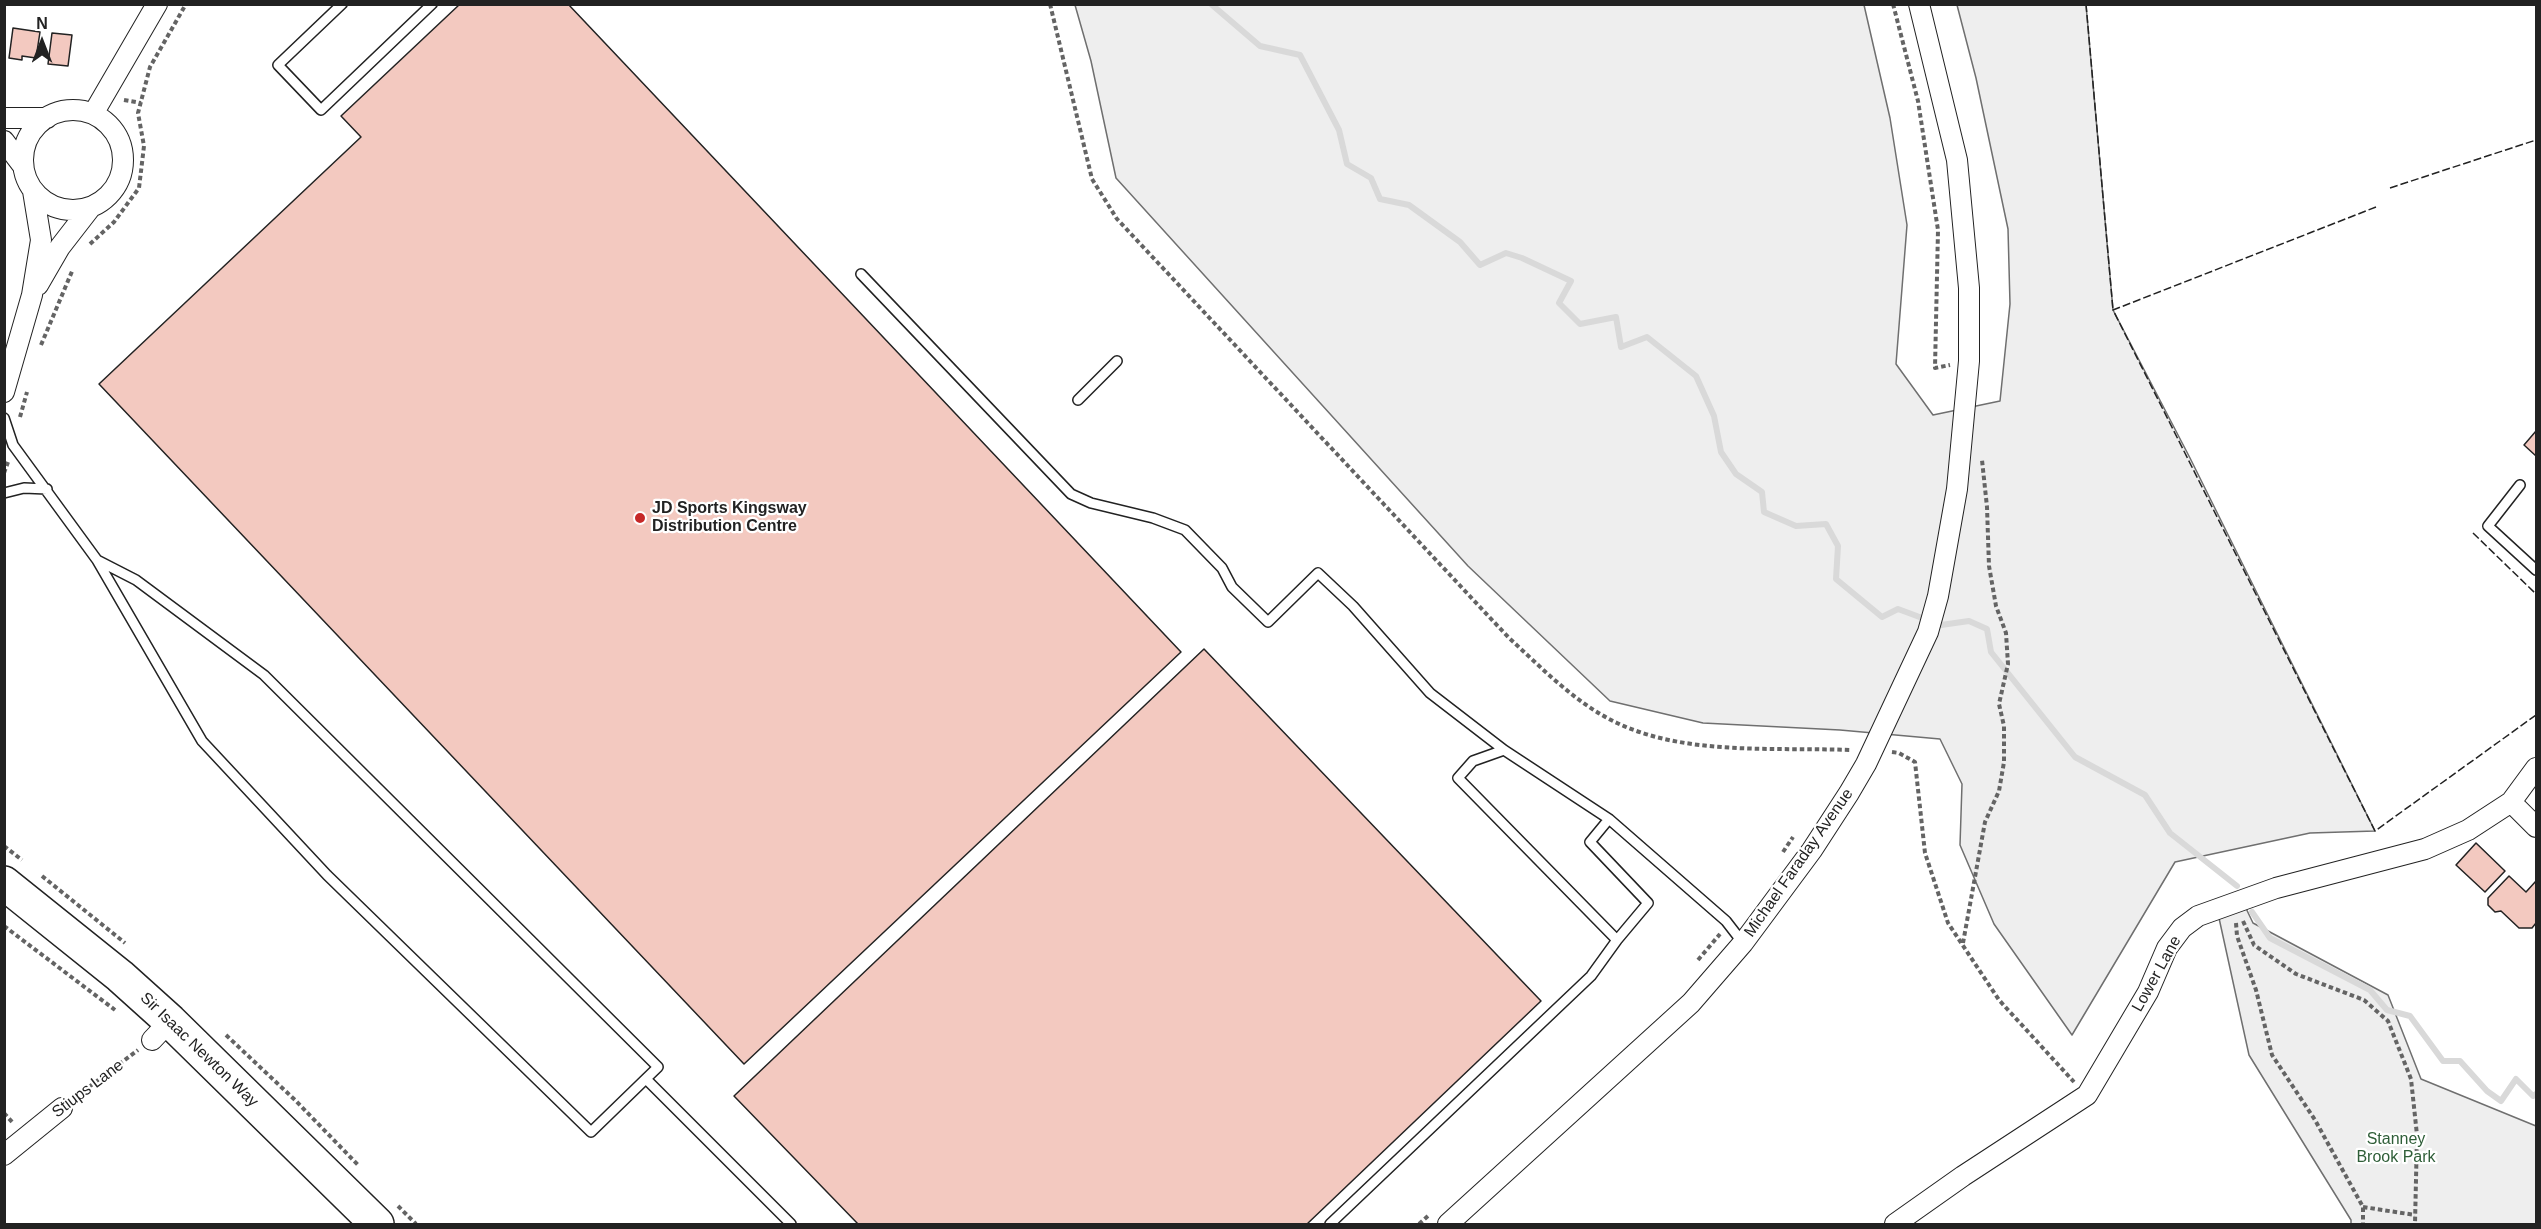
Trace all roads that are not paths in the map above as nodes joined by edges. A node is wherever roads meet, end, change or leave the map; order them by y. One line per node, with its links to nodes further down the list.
1 (157, 4): 5 (street)
2 (342, 4): 3 (lane)
3 (432, 4)
4 (1919, 4): 30 (street, Michael Faraday Avenue)
5 (93, 114): 7 (street); 11 (street)
6 (4, 118): 7 (street)
7 (46, 118): 9 (street)
8 (4, 141): 9 (street)
9 (23, 166): 10 (street)
10 (33, 191): 11 (street); 13 (street)
11 (91, 207): 13 (street)
12 (861, 273): 23 (lane)
13 (32, 295): 15 (street)
14 (1117, 361): 16 (lane)
15 (4, 392)
16 (1078, 400)
17 (4, 418): 19 (lane)
18 (2520, 485): 22 (lane)
19 (47, 489): 20 (lane); 21 (lane)
20 (4, 493)
21 (97, 560): 31 (lane); 31 (lane)
22 (2536, 570)
23 (1504, 750): 26 (lane); 29 (lane)
24 (2536, 768): 25 (street)
25 (2511, 802): 27 (street); 38 (street, Lower Lane)
26 (1609, 819): 29 (lane); 30 (lane)
27 (2536, 827)
28 (7, 886): 34 (highway, Sir Isaac Newton Way)
29 (1617, 940): 36 (lane)
30 (1743, 944): 37 (street, Michael Faraday Avenue)
31 (646, 1078): 35 (lane)
32 (62, 1108): 33 (street, Stiups Lane)
33 (4, 1155)
34 (377, 1224)
35 (791, 1224)
36 (1330, 1224)
37 (1448, 1224)
38 (1895, 1224)

